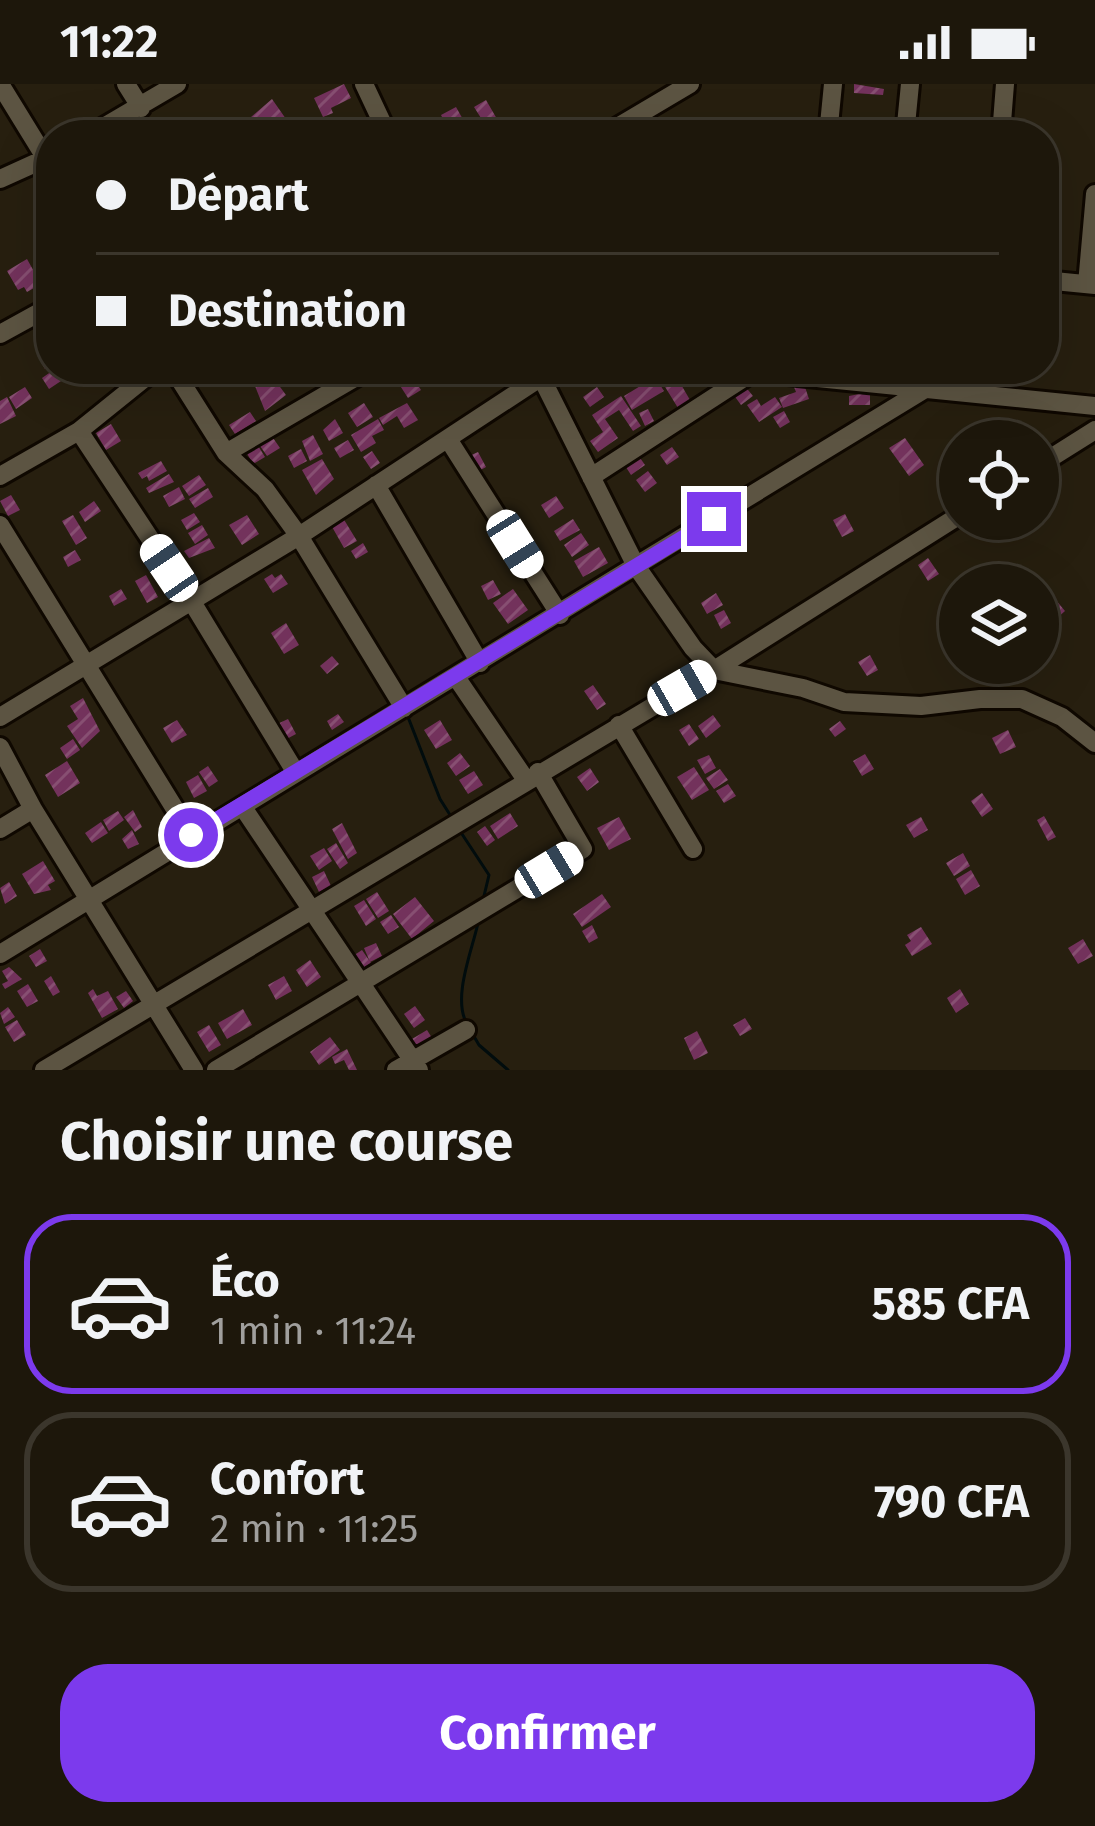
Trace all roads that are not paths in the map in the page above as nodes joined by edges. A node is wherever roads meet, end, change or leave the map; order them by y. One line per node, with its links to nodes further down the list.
1 (0, 84): 16 (street)
2 (127, 84): 9 (street)
3 (177, 84): 9 (street)
4 (364, 84): 11 (street)
5 (690, 84): 12 (street)
6 (833, 84): 13 (street)
7 (910, 84): 14 (street)
8 (1005, 84): 15 (street)
9 (141, 108): 10 (street)
10 (118, 120)
11 (381, 120)
12 (629, 120)
13 (829, 120)
14 (906, 120)
15 (1001, 120)
16 (36, 141)
17 (36, 166): 18 (street)
18 (0, 179)
19 (1095, 194): 21 (street)
20 (1059, 282): 21 (street)
21 (1091, 285)
22 (36, 314): 23 (street)
23 (0, 334)
24 (137, 384): 35 (street)
25 (182, 384): 37 (street)
26 (344, 384): 37 (street)
27 (528, 384): 36 (street)
28 (550, 384): 40 (street)
29 (734, 384): 40 (street)
30 (875, 384): 32 (street)
31 (930, 384): 32 (street)
32 (926, 389): 33 (street); 45 (street)
33 (1095, 406)
34 (1095, 430): 38 (street)
35 (79, 431): 39 (street); 46 (street)
36 (448, 439): 41 (street); 47 (street)
37 (226, 453): 44 (street)
38 (1059, 453)
39 (0, 476)
40 (591, 477): 45 (street)
41 (376, 485): 44 (street); 48 (street)
42 (0, 525): 49 (street)
43 (939, 528): 50 (street)
44 (298, 536): 46 (street); 52 (street)
45 (636, 566): 47 (street); 50 (street)
46 (192, 602): 49 (street); 57 (street)
47 (560, 615): 48 (street)
48 (480, 663): 51 (street)
49 (89, 664): 53 (street); 62 (street)
50 (714, 670): 54 (street); 55 (street)
51 (456, 677): 52 (street); 58 (street)
52 (404, 708): 57 (street)
53 (0, 717)
54 (620, 725): 58 (street); 63 (street)
55 (1095, 743)
56 (0, 747): 60 (street)
57 (296, 773): 59 (street)
58 (532, 776): 65 (street); 67 (street)
59 (242, 806): 62 (street); 65 (street)
60 (33, 809): 61 (street); 64 (street)
61 (0, 829)
62 (191, 835): 64 (street)
63 (693, 849)
64 (88, 899): 66 (street); 68 (street)
65 (311, 910): 67 (street); 68 (street)
66 (0, 953)
67 (361, 983): 70 (street); 73 (street)
68 (152, 1005): 71 (street); 72 (street)
69 (466, 1030): 70 (street)
70 (409, 1067)
71 (44, 1070)
72 (194, 1070)
73 (216, 1070)

